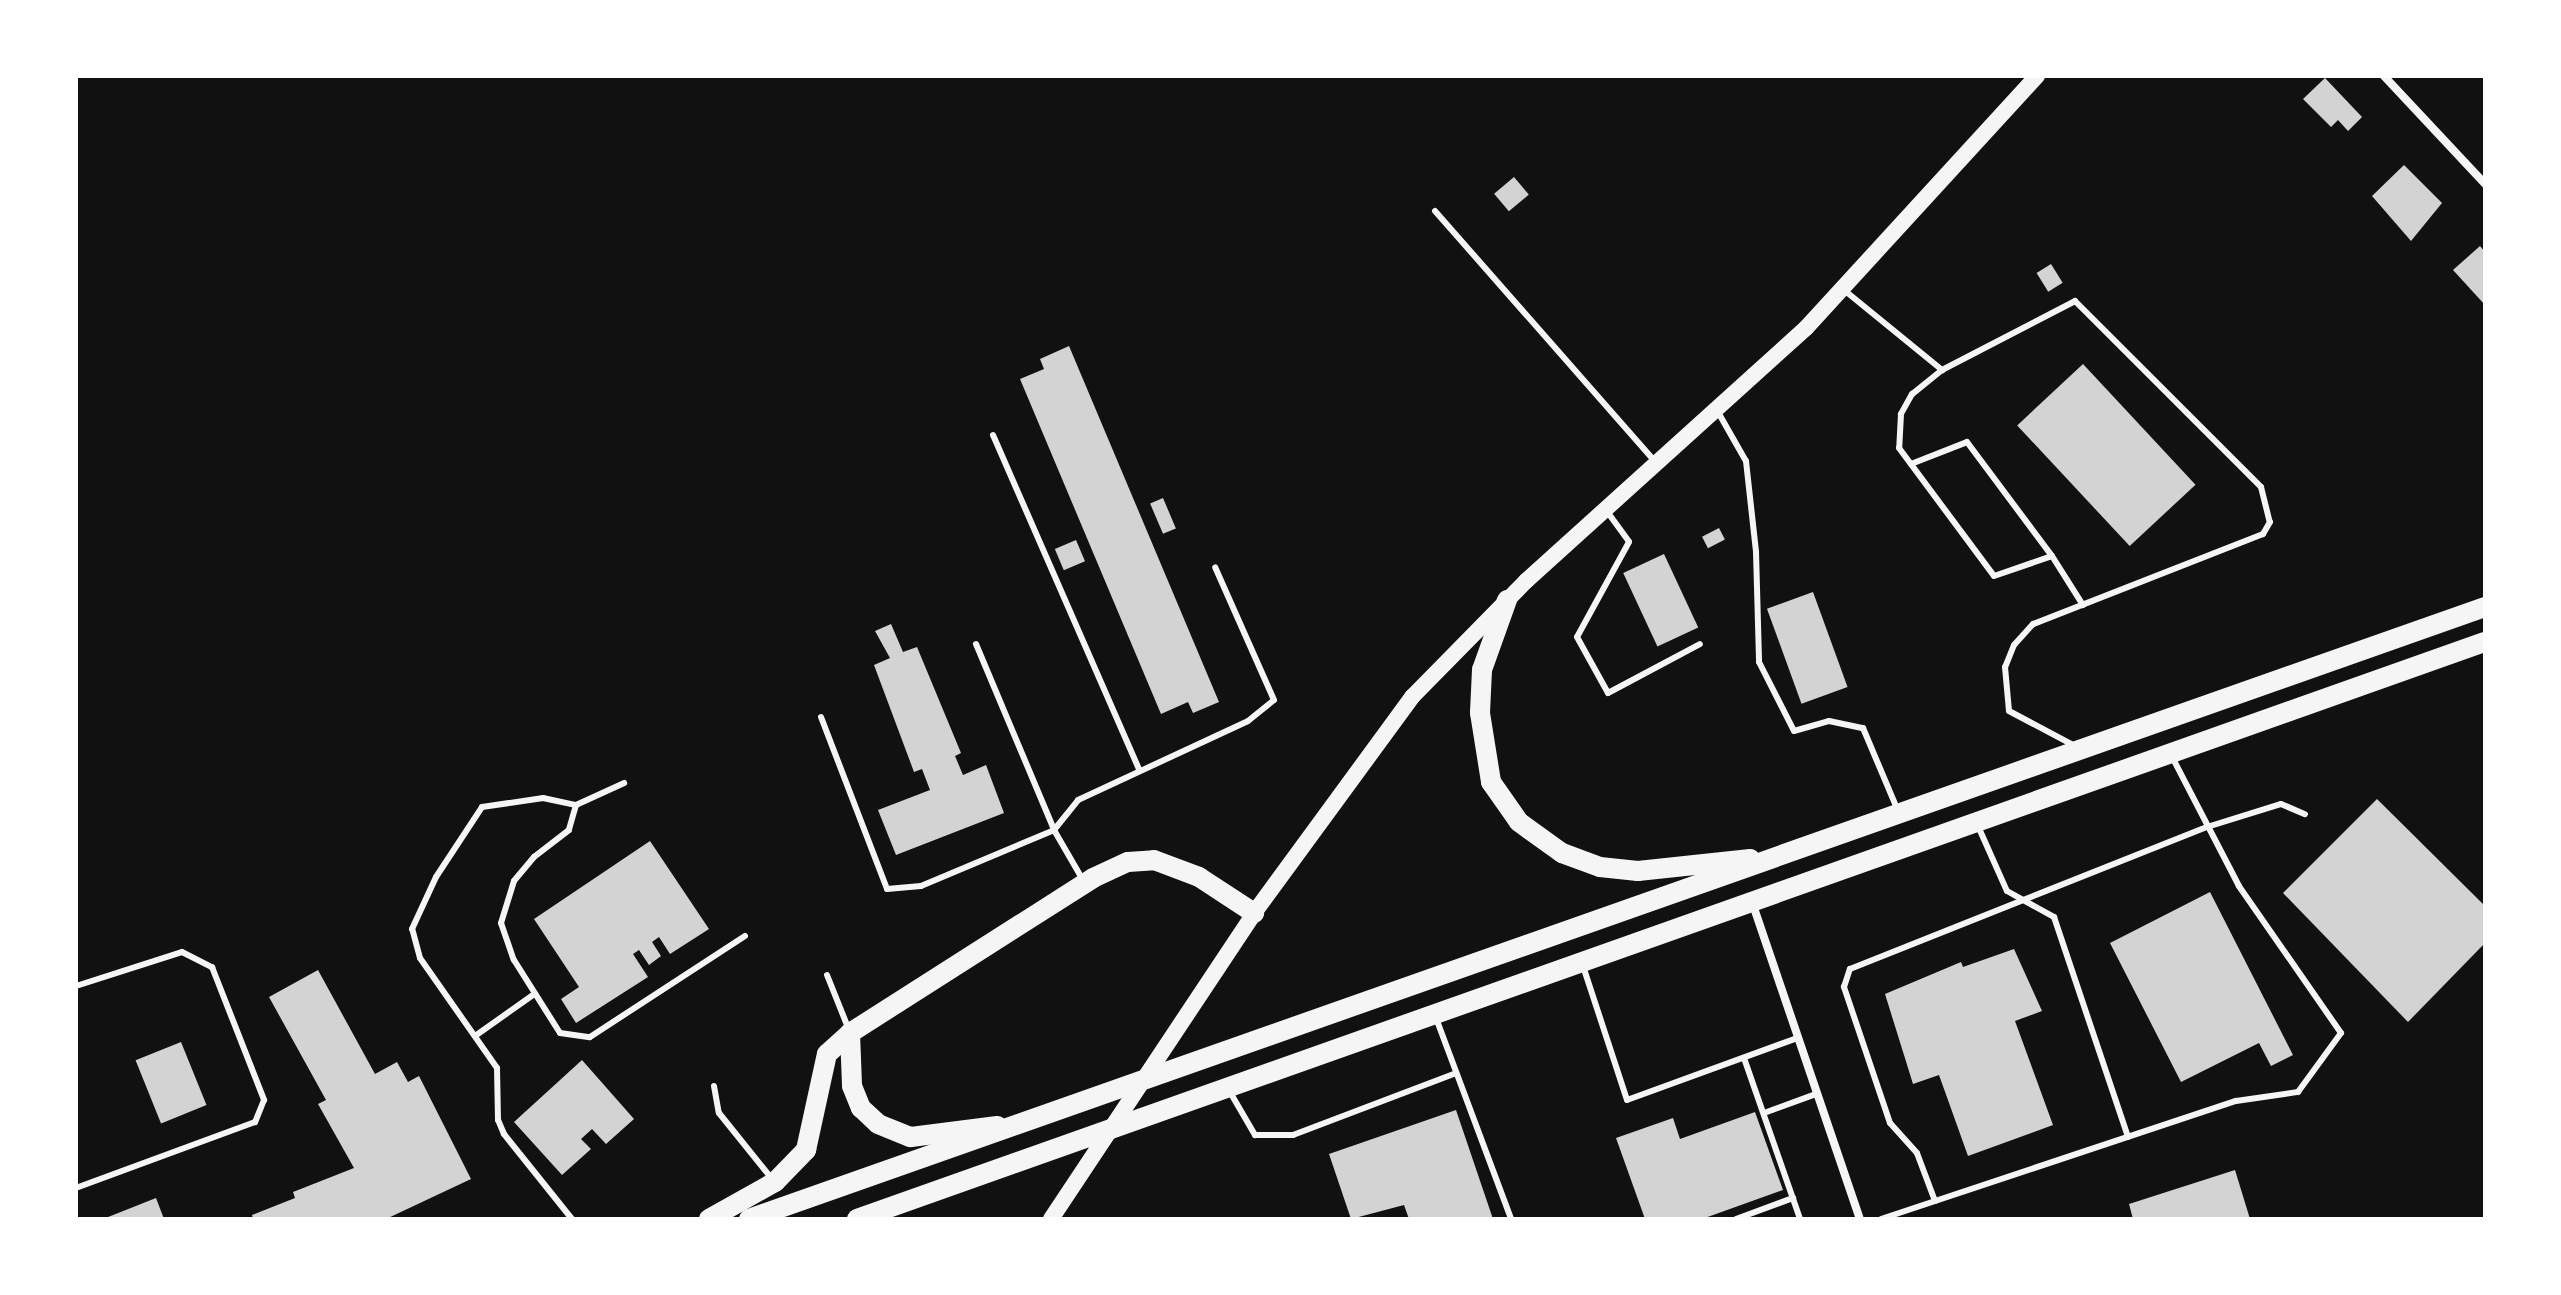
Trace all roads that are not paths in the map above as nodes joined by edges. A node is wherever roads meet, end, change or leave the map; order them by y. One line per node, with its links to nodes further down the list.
1 (2037, 76): 5 (main road)
2 (2384, 76): 3 (street)
3 (2485, 184)
4 (1435, 211): 9 (lane)
5 (1844, 290): 6 (lane); 7 (main road)
6 (1942, 370): 10 (lane); 15 (lane)
7 (1718, 412): 9 (main road); 26 (lane)
8 (993, 435): 23 (lane)
9 (1657, 463): 11 (main road)
10 (1911, 464): 12 (lane); 12 (lane)
11 (1606, 510): 14 (main road); 19 (lane)
12 (2052, 556): 15 (lane)
13 (1215, 567): 23 (lane)
14 (1507, 600): 31 (highway); 35 (main road)
15 (2083, 605): 21 (lane)
16 (2485, 607): 21 (highway)
17 (2485, 642): 22 (highway)
18 (976, 644): 30 (lane)
19 (1700, 644)
20 (821, 717): 30 (lane)
21 (2080, 749): 26 (highway)
22 (2170, 753): 28 (highway); 29 (lane)
23 (1139, 769): 30 (lane)
24 (624, 783): 25 (lane)
25 (576, 805): 40 (lane); 43 (lane)
26 (1899, 814): 31 (highway)
27 (2305, 814): 29 (lane)
28 (1977, 822): 33 (lane); 34 (highway)
29 (2207, 827): 33 (lane); 52 (lane)
30 (1054, 830): 32 (lane)
31 (1786, 855): 51 (highway)
32 (1085, 883): 35 (highway); 42 (highway)
33 (2024, 900): 52 (lane); 56 (lane)
34 (1752, 902): 37 (highway); 44 (street)
35 (1254, 913): 61 (main road)
36 (745, 936): 40 (lane)
37 (1581, 963): 41 (highway); 45 (lane)
38 (827, 975): 42 (lane)
39 (76, 986): 54 (lane)
40 (533, 995): 43 (lane)
41 (1435, 1015): 46 (lane); 48 (highway)
42 (850, 1033): 51 (highway); 53 (highway)
43 (475, 1036): 57 (lane)
44 (1797, 1038): 45 (lane); 49 (street)
45 (1744, 1058): 50 (lane)
46 (1456, 1073): 48 (lane); 62 (lane)
47 (714, 1086): 53 (lane)
48 (1228, 1088): 60 (highway)
49 (1816, 1094): 50 (lane); 65 (street)
50 (1764, 1113): 55 (lane)
51 (1032, 1121): 59 (highway)
52 (2128, 1137): 56 (lane)
53 (775, 1182): 58 (highway)
54 (76, 1188)
55 (1793, 1198): 63 (lane); 64 (lane)
56 (1935, 1201): 66 (lane)
57 (572, 1219)
58 (709, 1219)
59 (749, 1219)
60 (857, 1219)
61 (1051, 1219)
62 (1511, 1219)
63 (1736, 1219)
64 (1800, 1219)
65 (1860, 1219)
66 (1881, 1219)

